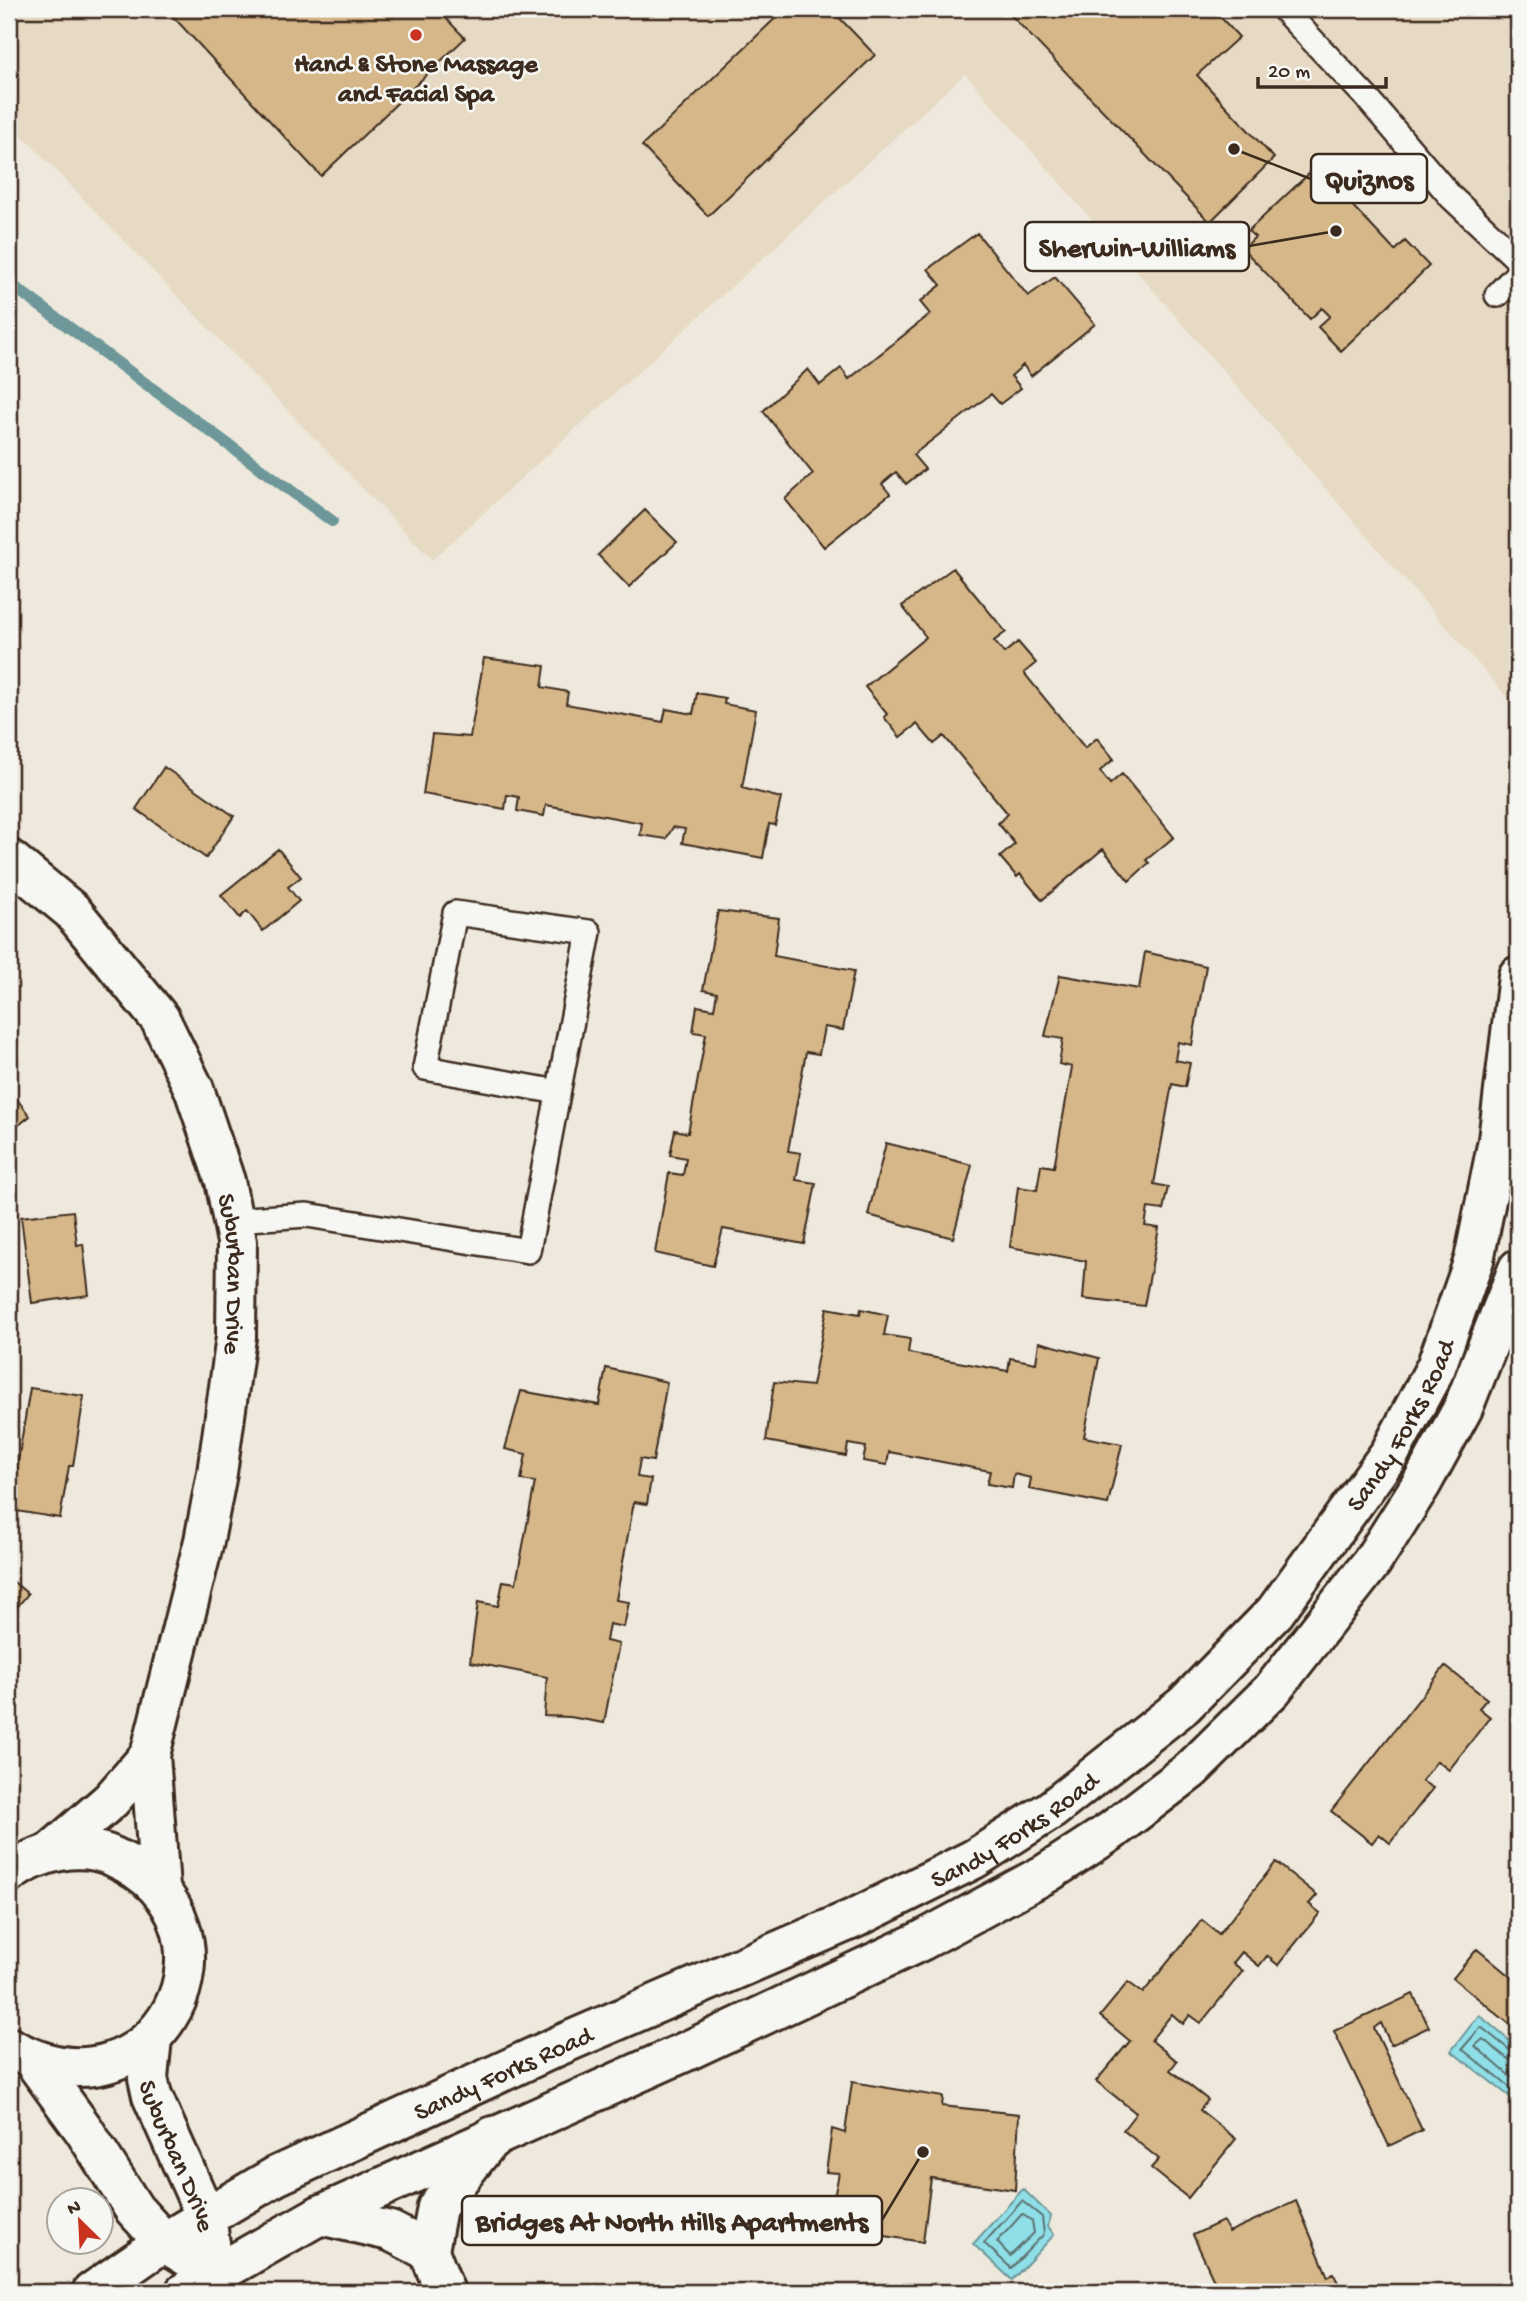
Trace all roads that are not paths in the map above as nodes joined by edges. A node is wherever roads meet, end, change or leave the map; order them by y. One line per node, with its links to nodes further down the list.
1 (1283, 9): 2 (lane)
2 (1518, 260)
3 (1518, 273): 4 (lane)
4 (1497, 295)
5 (9, 859): 8 (street, Suburban Drive)
6 (1518, 976): 18 (street, Sandy Forks Road)
7 (558, 1092): 7 (lane); 8 (lane)
8 (233, 1220): 10 (street, Suburban Drive)
9 (1518, 1269): 16 (street, Sandy Forks Road)
10 (150, 1755): 11 (street, Suburban Drive); 13 (street, Suburban Drive)
11 (65, 1850): 12 (street); 13 (street, Suburban Drive)
12 (9, 1872)
13 (160, 1888): 14 (street, Suburban Drive)
14 (152, 2038): 15 (street, Suburban Drive); 18 (street, Suburban Drive)
15 (34, 2058): 19 (street)
16 (493, 2136): 17 (street, Sandy Forks Road); 20 (street)
17 (320, 2215): 20 (street); 21 (street, Sandy Forks Road)
18 (206, 2217): 19 (street, Sandy Forks Road); 21 (street, Suburban Drive)
19 (164, 2242): 21 (street); 22 (street, Sandy Forks Road)
20 (429, 2251): 23 (street)
21 (200, 2283)
22 (92, 2292)
23 (445, 2292)

